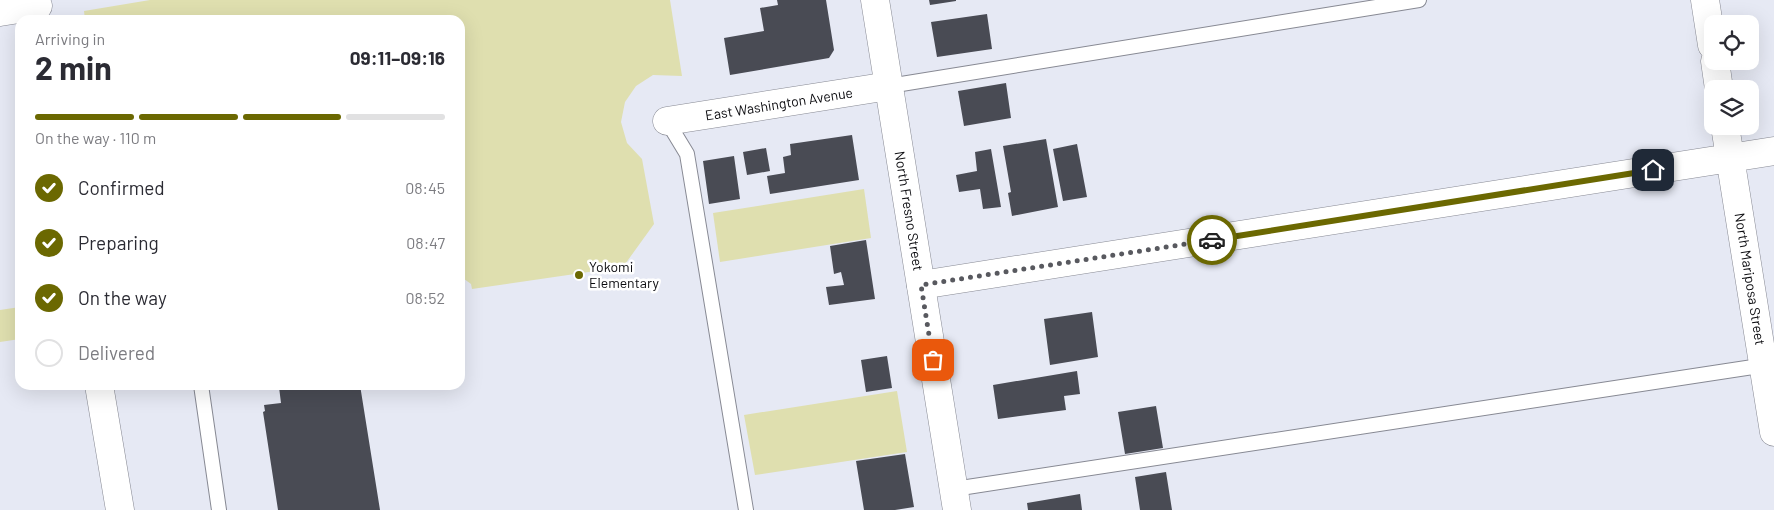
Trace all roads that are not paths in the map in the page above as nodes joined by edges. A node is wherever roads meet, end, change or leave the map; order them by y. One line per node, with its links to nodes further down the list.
1 (875, 0): 7 (street, North Fresno Street)
2 (1419, 0): 7 (lane)
3 (1705, 0): 6 (street)
4 (38, 9): 5 (street)
5 (0, 12)
6 (1707, 15)
7 (890, 86): 8 (street, East Washington Avenue); 12 (street, North Fresno Street)
8 (668, 121): 20 (lane)
9 (1726, 135): 11 (street, North Mariposa Street)
10 (1774, 151): 11 (street)
11 (1730, 158): 12 (street); 13 (street, North Mariposa Street)
12 (921, 285): 17 (street, North Fresno Street)
13 (1769, 365): 16 (street, North Mariposa Street); 17 (lane)
14 (101, 390): 18 (street)
15 (202, 390): 19 (lane)
16 (1774, 432)
17 (956, 500)
18 (120, 510)
19 (219, 510)
20 (746, 510)

